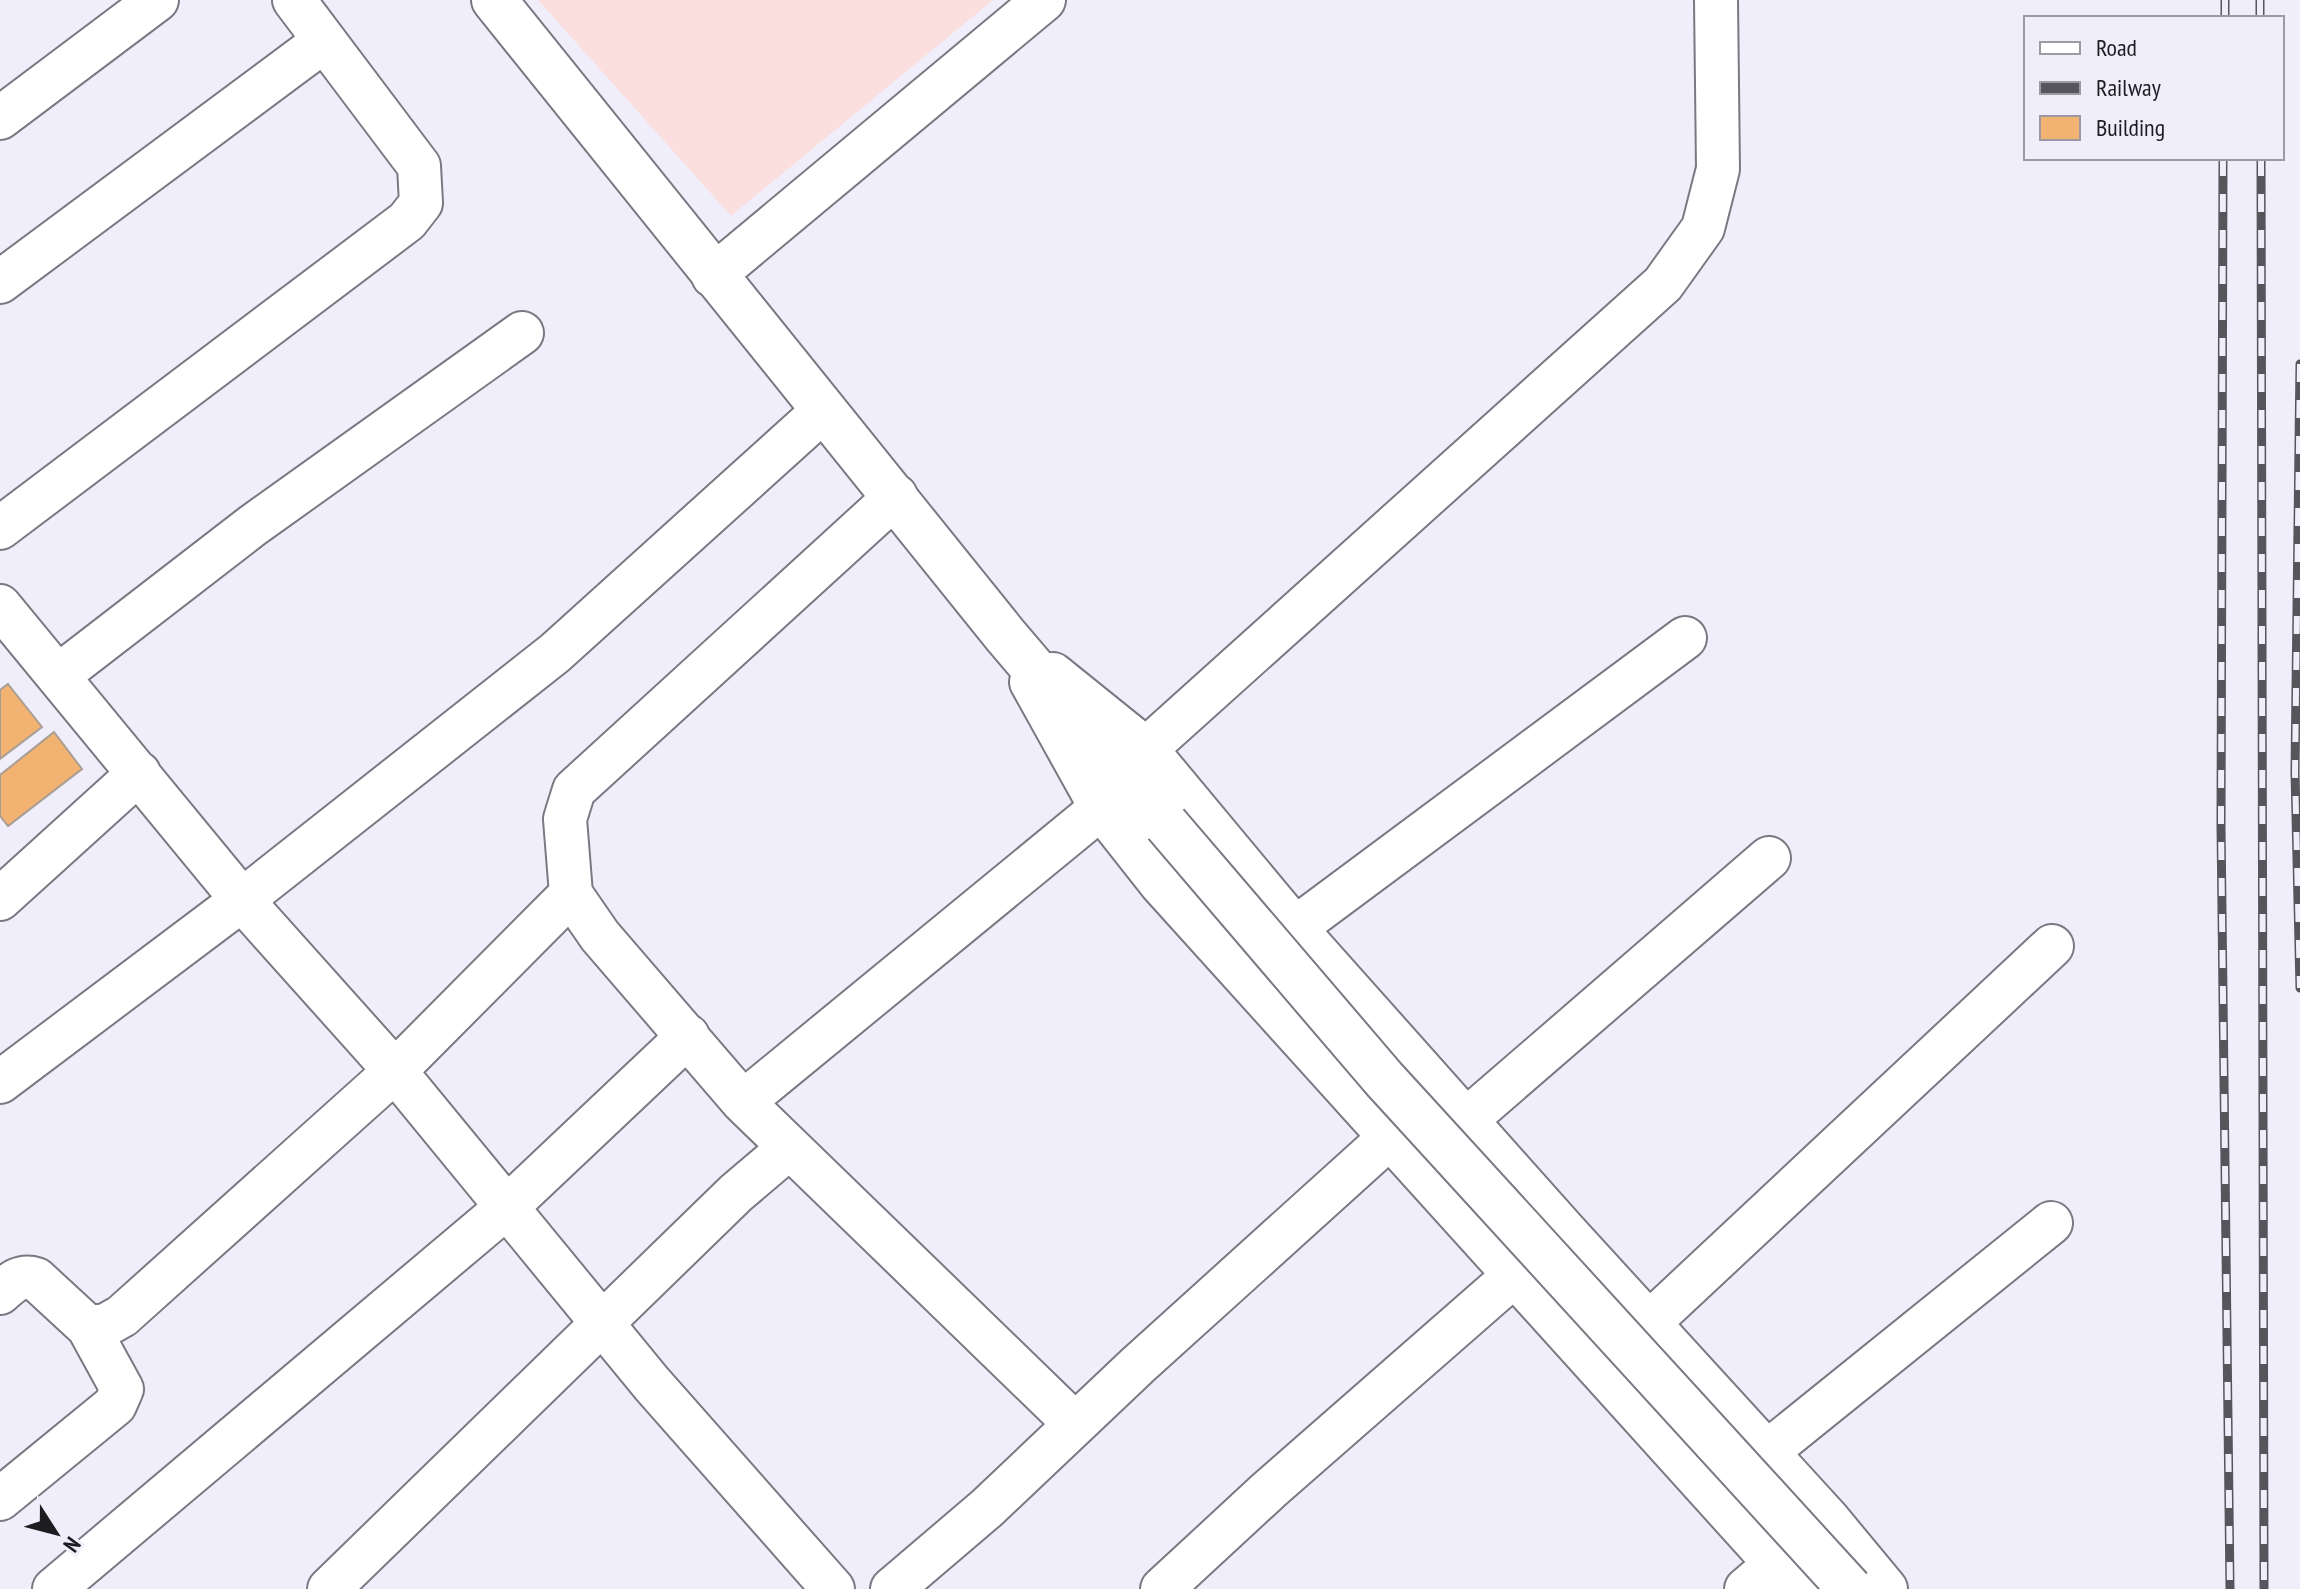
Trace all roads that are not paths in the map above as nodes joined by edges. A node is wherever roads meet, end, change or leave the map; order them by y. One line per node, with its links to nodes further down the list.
1 (157, 0): 7 (street)
2 (294, 0): 6 (street)
3 (494, 0): 8 (street)
4 (1044, 0): 8 (street)
5 (1716, 0): 18 (street)
6 (324, 41): 9 (street); 13 (street)
7 (0, 118)
8 (713, 276): 11 (street)
9 (0, 282)
10 (522, 333): 17 (street)
11 (824, 410): 12 (street); 24 (street)
12 (896, 496): 15 (street); 22 (street)
13 (0, 528)
14 (1, 609): 17 (street)
15 (1005, 635): 18 (street); 20 (street); 52 (street, bridge)
16 (1685, 638): 25 (street)
17 (59, 675): 19 (street)
18 (1146, 749): 25 (street)
19 (139, 773): 23 (street); 24 (street)
20 (1101, 808): 30 (street); 32 (street)
21 (1769, 858): 31 (street)
22 (571, 894): 27 (street); 28 (street)
23 (0, 899)
24 (242, 900): 28 (street); 29 (street)
25 (1295, 928): 31 (street)
26 (2052, 946): 40 (street)
27 (688, 1036): 30 (street); 34 (street)
28 (395, 1071): 34 (street); 41 (street)
29 (0, 1082)
30 (743, 1102): 33 (street)
31 (1454, 1105): 32 (street); 36 (street)
32 (1388, 1139): 37 (street); 42 (street)
33 (789, 1148): 39 (street); 42 (street)
34 (507, 1207): 39 (street); 47 (street)
35 (2051, 1223): 43 (street)
36 (1565, 1231): 37 (street); 40 (street)
37 (1513, 1277): 46 (street); 51 (street)
38 (0, 1293): 41 (street)
39 (604, 1323): 48 (street); 49 (street)
40 (1649, 1323): 43 (street)
41 (88, 1327): 44 (street)
42 (1075, 1424): 50 (street)
43 (1767, 1452): 45 (street)
44 (0, 1499)
45 (1828, 1519): 46 (street); 53 (street)
46 (1773, 1581)
47 (54, 1589)
48 (329, 1589)
49 (833, 1589)
50 (892, 1589)
51 (1162, 1589)
52 (1850, 1589)
53 (1886, 1589)

